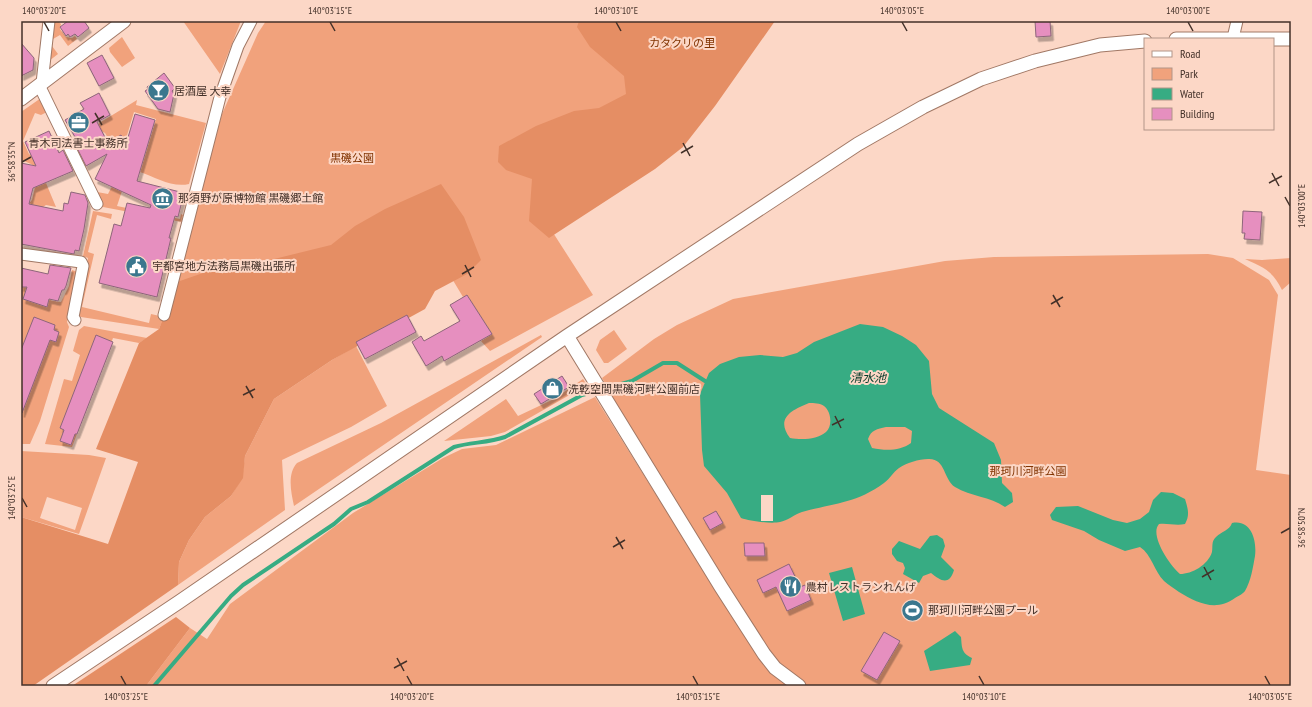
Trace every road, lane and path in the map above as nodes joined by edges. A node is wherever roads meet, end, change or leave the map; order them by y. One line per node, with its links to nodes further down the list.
1 (49, 21): 9 (street)
2 (124, 21): 9 (street)
3 (251, 21): 13 (street)
4 (1237, 21): 5 (street)
5 (1233, 38)
6 (1274, 39): 7 (street)
7 (1291, 39)
8 (1144, 41): 15 (street)
9 (41, 84): 10 (street); 11 (street)
10 (21, 99)
11 (97, 204)
12 (21, 254): 14 (street)
13 (164, 315)
14 (75, 320)
15 (567, 336): 16 (street); 17 (street)
16 (53, 686)
17 (799, 686)

